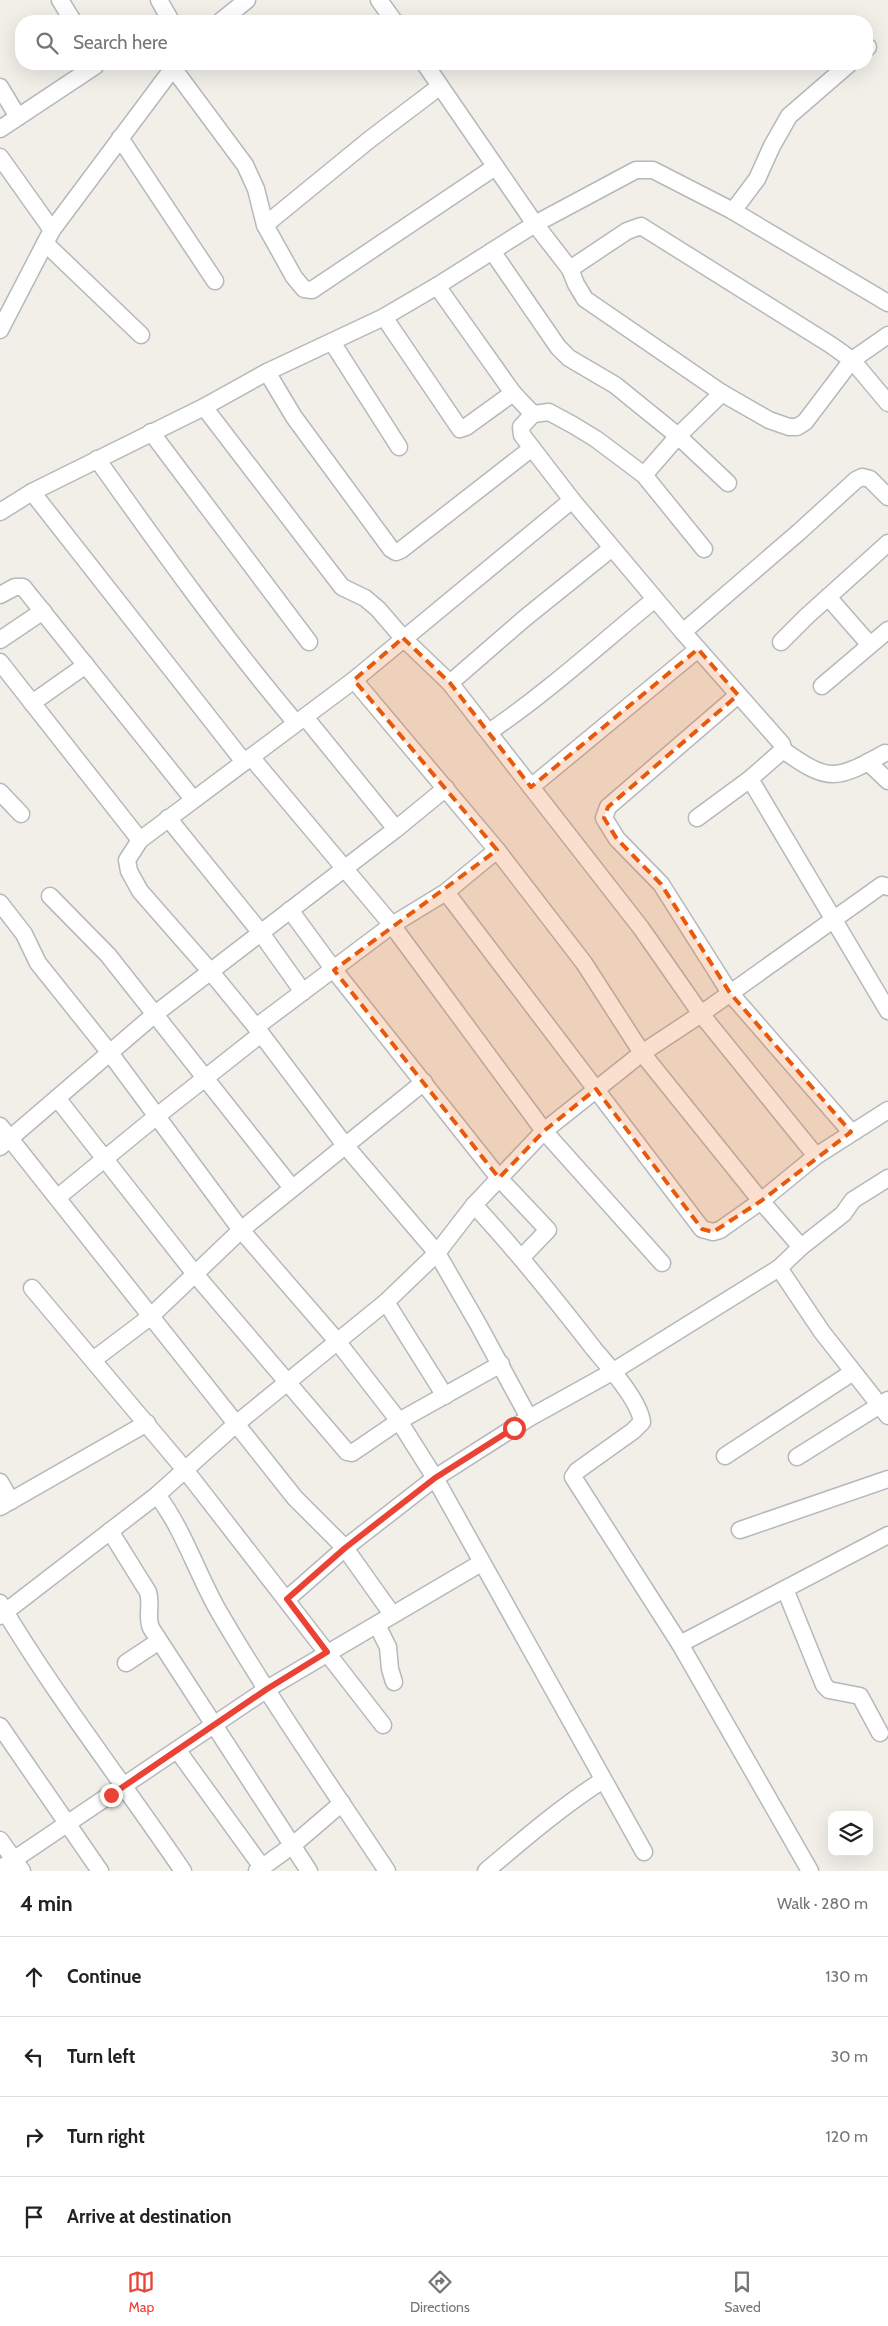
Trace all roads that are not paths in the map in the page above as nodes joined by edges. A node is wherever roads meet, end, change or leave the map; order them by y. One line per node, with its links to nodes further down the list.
1 (60, 0): 5 (street)
2 (159, 0): 6 (street)
3 (247, 0): 7 (street)
4 (378, 0): 8 (street)
5 (69, 15)
6 (168, 15)
7 (228, 15)
8 (389, 15)
9 (89, 70): 16 (street)
10 (171, 70): 18 (street)
11 (177, 70): 23 (street)
12 (429, 70): 15 (street)
13 (842, 70): 21 (street)
14 (0, 87): 16 (street)
15 (439, 87): 20 (street); 23 (street)
16 (18, 118): 17 (street)
17 (0, 129)
18 (120, 138): 24 (street); 27 (street)
19 (0, 157): 24 (street)
20 (495, 167): 22 (street); 23 (street)
21 (733, 211): 22 (street); 29 (street)
22 (535, 224): 25 (street); 26 (street)
23 (265, 225)
24 (48, 237): 31 (street); 32 (street)
25 (492, 251): 28 (street); 43 (street)
26 (570, 270): 35 (street); 38 (street)
27 (215, 281)
28 (437, 286): 30 (street); 37 (street)
29 (888, 303)
30 (384, 316): 34 (street); 37 (street)
31 (0, 330)
32 (140, 335)
33 (888, 335): 35 (street)
34 (332, 342): 36 (street); 44 (street)
35 (852, 360): 38 (street); 39 (street)
36 (267, 372): 40 (street); 45 (street)
37 (513, 393): 41 (street)
38 (722, 393): 43 (street)
39 (888, 403)
40 (204, 406): 42 (street); 62 (street)
41 (533, 414): 45 (street); 47 (street)
42 (151, 432): 46 (street); 64 (street)
43 (678, 436): 47 (street); 48 (street)
44 (399, 447)
45 (532, 448): 51 (street)
46 (97, 460): 49 (street); 75 (street)
47 (644, 475): 55 (street)
48 (728, 483)
49 (32, 492): 52 (street); 79 (street)
50 (888, 497): 61 (street)
51 (572, 500): 54 (street); 62 (street)
52 (0, 512)
53 (888, 544): 57 (street)
54 (612, 548): 58 (street); 71 (street)
55 (704, 549)
56 (0, 595): 59 (street)
57 (828, 597): 65 (street); 66 (street)
58 (655, 599): 61 (street); 76 (street)
59 (43, 611): 63 (street); 69 (street)
60 (888, 630): 66 (street)
61 (683, 632): 67 (street)
62 (403, 638): 70 (street); 71 (street)
63 (0, 640)
64 (308, 642)
65 (781, 642)
66 (870, 645): 72 (street)
67 (698, 649): 73 (street); 83 (street)
68 (0, 662): 74 (street)
69 (86, 665): 74 (street); 86 (street)
70 (354, 680): 75 (street); 84 (street)
71 (450, 683): 76 (street)
72 (822, 686)
73 (738, 695): 77 (street); 105 (street)
74 (32, 703): 91 (street)
75 (300, 720): 79 (street); 90 (street)
76 (489, 732): 83 (street)
77 (783, 750): 80 (street); 81 (street)
78 (885, 753): 80 (street)
79 (248, 759): 86 (street); 93 (street)
80 (868, 762): 82 (street)
81 (750, 779): 89 (street); 99 (street)
82 (888, 781)
83 (531, 787): 108 (street)
84 (446, 788): 90 (street); 92 (street)
85 (0, 792): 87 (street)
86 (193, 799): 88 (street)
87 (21, 814)
88 (168, 818): 91 (street); 101 (street)
89 (697, 818)
90 (396, 829): 93 (street)
91 (140, 840): 103 (street)
92 (497, 850): 95 (street); 111 (street)
93 (344, 868): 98 (street); 100 (street)
94 (888, 887): 99 (street)
95 (446, 892): 100 (street); 114 (street)
96 (50, 896): 107 (street)
97 (0, 903): 110 (street)
98 (290, 910): 101 (street); 102 (street)
99 (834, 919): 105 (street); 106 (street)
100 (392, 925): 102 (street); 118 (street)
101 (261, 933): 103 (street); 104 (street)
102 (334, 970): 104 (street); 113 (street)
103 (211, 972): 107 (street); 109 (street)
104 (303, 992): 109 (street)
105 (730, 993): 108 (street); 119 (street)
106 (888, 1011)
107 (155, 1014): 110 (street); 112 (street)
108 (701, 1014): 111 (street); 122 (street)
109 (259, 1031): 112 (street); 121 (street)
110 (110, 1053): 115 (street); 117 (street)
111 (642, 1053): 114 (street); 128 (street)
112 (205, 1078): 117 (street); 126 (street)
113 (424, 1082): 121 (street); 124 (street)
114 (596, 1089): 118 (street); 128 (street)
115 (57, 1098): 120 (street); 123 (street)
116 (888, 1110): 119 (street)
117 (156, 1116): 123 (street); 130 (street)
118 (544, 1131): 124 (street); 134 (street)
119 (851, 1132): 122 (street)
120 (4, 1137): 127 (street)
121 (344, 1144): 126 (street); 132 (street)
122 (816, 1156): 128 (street)
123 (106, 1158): 127 (street); 136 (street)
124 (499, 1178): 129 (street); 133 (street)
125 (888, 1178): 131 (street)
126 (292, 1188): 130 (street)
127 (58, 1197): 139 (street)
128 (760, 1201): 131 (street)
129 (474, 1205): 132 (street); 133 (street)
130 (241, 1230): 136 (street); 140 (street)
131 (801, 1247): 135 (street)
132 (437, 1253): 138 (street); 142 (street)
133 (522, 1257): 143 (street)
134 (662, 1263)
135 (779, 1268): 143 (street); 144 (street)
136 (195, 1274): 139 (street); 145 (street)
137 (32, 1288): 141 (street)
138 (386, 1302): 140 (street); 146 (street)
139 (150, 1317): 141 (street); 151 (street)
140 (337, 1341): 145 (street); 149 (street)
141 (92, 1360): 150 (street)
142 (501, 1364): 146 (street); 148 (street)
143 (612, 1372): 148 (street); 171 (street)
144 (853, 1372): 147 (street); 152 (street)
145 (288, 1382): 149 (street); 151 (street)
146 (445, 1396): 149 (street)
147 (885, 1408): 153 (street)
148 (530, 1418): 155 (street)
149 (399, 1421): 155 (street)
150 (147, 1423): 154 (street); 159 (street)
151 (236, 1424): 154 (street); 163 (street)
152 (725, 1456)
153 (797, 1457)
154 (186, 1470): 158 (street); 166 (street)
155 (435, 1478): 163 (street); 164 (street)
156 (888, 1479): 160 (street)
157 (0, 1482): 159 (street)
158 (157, 1494): 161 (street); 175 (street)
159 (6, 1504)
160 (740, 1530)
161 (110, 1531): 167 (street); 170 (street)
162 (888, 1535): 165 (street)
163 (345, 1548): 166 (street); 168 (street)
164 (481, 1563): 168 (street); 181 (street)
165 (784, 1589): 171 (street); 179 (street)
166 (287, 1599): 172 (street)
167 (2, 1610): 182 (street)
168 (392, 1614): 169 (street)
169 (377, 1625): 172 (street); 174 (street)
170 (159, 1641): 173 (street); 178 (street)
171 (680, 1644): 196 (street)
172 (327, 1652): 175 (street); 176 (street)
173 (126, 1663)
174 (394, 1682)
175 (267, 1689): 178 (street); 183 (street)
176 (384, 1725)
177 (0, 1726): 184 (street)
178 (214, 1726): 180 (street); 186 (street)
179 (880, 1733)
180 (178, 1751): 182 (street); 190 (street)
181 (603, 1780): 187 (street); 195 (street)
182 (125, 1786): 184 (street); 192 (street)
183 (342, 1803): 186 (street); 194 (street)
184 (69, 1824): 188 (street); 191 (street)
185 (0, 1840): 188 (street)
186 (293, 1845): 190 (street); 193 (street)
187 (644, 1852)
188 (18, 1865): 189 (street)
189 (0, 1869)
190 (259, 1869)
191 (100, 1871)
192 (183, 1871)
193 (309, 1871)
194 (387, 1871)
195 (486, 1871)
196 (810, 1871)

